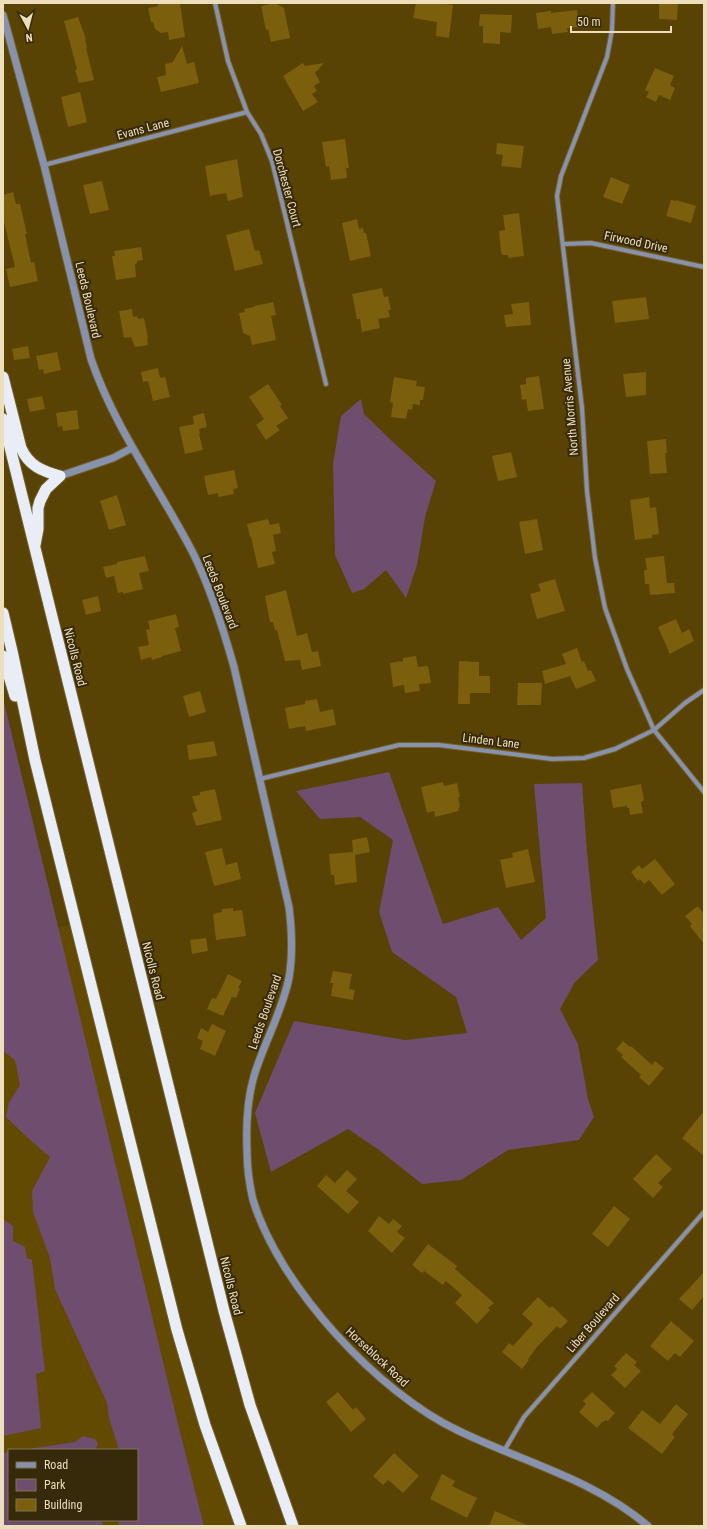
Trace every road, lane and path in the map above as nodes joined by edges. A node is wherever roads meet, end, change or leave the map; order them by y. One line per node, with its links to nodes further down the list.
1 (214, 3): 4 (street, Dorchester Court)
2 (613, 3): 6 (street, North Morris Avenue)
3 (3, 15): 5 (street, Leeds Boulevard)
4 (247, 112): 5 (street, Evans Lane); 9 (street, Dorchester Court)
5 (44, 165): 11 (street, Leeds Boulevard)
6 (563, 244): 7 (street, Firwood Drive); 17 (street, North Morris Avenue)
7 (704, 267)
8 (3, 377): 12 (highway)
9 (326, 384)
10 (3, 418): 13 (highway, Nicolls Road)
11 (132, 448): 12 (street); 19 (street, Leeds Boulevard)
12 (60, 476): 13 (highway)
13 (35, 548): 25 (highway, Nicolls Road)
14 (3, 613): 18 (highway)
15 (3, 656): 18 (highway)
16 (704, 690): 17 (street, Linden Lane)
17 (654, 730): 19 (street, Linden Lane); 20 (street, North Morris Avenue)
18 (35, 760): 24 (highway)
19 (260, 779): 21 (street, Leeds Boulevard)
20 (704, 792)
21 (253, 1199): 23 (street, Horseblock Road)
22 (704, 1212): 23 (street, Liber Boulevard)
23 (504, 1451): 26 (street, Horseblock Road)
24 (241, 1526)
25 (293, 1526)
26 (648, 1526)

